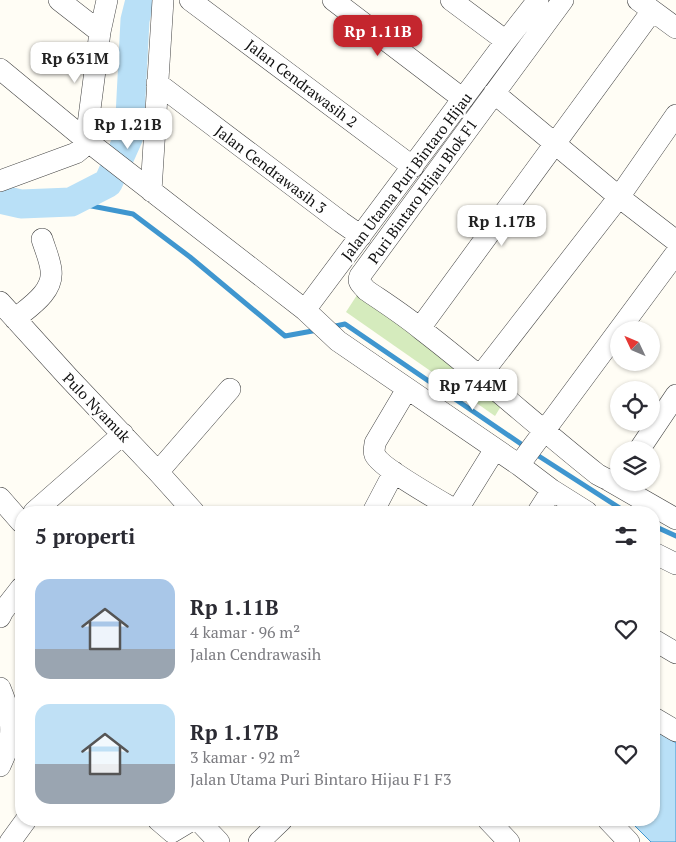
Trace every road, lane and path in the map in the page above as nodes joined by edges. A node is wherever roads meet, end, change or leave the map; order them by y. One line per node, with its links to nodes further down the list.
1 (59, 0): 11 (street)
2 (107, 0): 11 (street)
3 (163, 0): 14 (street)
4 (190, 0): 20 (street, Jalan Cendrawasih 2)
5 (332, 0): 16 (street)
6 (538, 0): 12 (street, Jalan Utama Puri Bintaro Hijau)
7 (563, 0): 15 (street)
8 (453, 1): 12 (street)
9 (645, 5): 10 (street); 19 (street)
10 (676, 28)
11 (100, 32): 18 (street)
12 (506, 41): 16 (street, Jalan Utama Puri Bintaro Hijau)
13 (0, 69): 18 (street)
14 (157, 83): 22 (street); 24 (street, Jalan Cendrawasih 3)
15 (494, 93): 19 (street); 31 (street, Puri Bintaro Hijau Blok F1)
16 (463, 99): 20 (street, Jalan Utama Puri Bintaro Hijau)
17 (676, 115): 23 (street)
18 (92, 144): 21 (street); 22 (street)
19 (555, 144): 23 (street); 31 (street)
20 (413, 167): 24 (street, Jalan Utama Puri Bintaro Hijau)
21 (0, 180)
22 (143, 185): 29 (street)
23 (619, 197): 26 (street); 32 (street)
24 (361, 236): 29 (street, Jalan Utama Puri Bintaro Hijau)
25 (42, 240): 30 (street)
26 (676, 241)
27 (676, 253): 37 (street)
28 (0, 302): 30 (street, Pulo Nyamuk)
29 (311, 316): 34 (street)
30 (15, 319): 36 (street, Pulo Nyamuk)
31 (420, 328): 32 (street)
32 (480, 376): 37 (street)
33 (230, 389): 41 (street)
34 (407, 389): 39 (street); 42 (street)
35 (676, 395): 38 (street)
36 (123, 434): 41 (street, Pulo Nyamuk); 46 (street)
37 (540, 436): 40 (street); 43 (street)
38 (645, 441)
39 (495, 449): 40 (street); 50 (street)
40 (521, 463): 44 (street)
41 (158, 472): 47 (street, Pulo Nyamuk)
42 (394, 472): 48 (street); 49 (street)
43 (608, 477): 53 (street)
44 (552, 490): 51 (street); 52 (street)
45 (0, 498): 55 (street)
46 (44, 506)
47 (189, 506)
48 (376, 506)
49 (448, 506)
50 (461, 506)
51 (542, 506)
52 (577, 506)
53 (655, 506)
54 (660, 509): 56 (street)
55 (15, 515)
56 (676, 519)
57 (660, 556): 58 (street)
58 (676, 564)
59 (15, 596): 60 (street)
60 (0, 617)
61 (660, 644): 62 (street)
62 (676, 653)
63 (0, 688): 66 (street)
64 (660, 722): 65 (street)
65 (676, 731)
66 (0, 766)
67 (22, 826): 74 (street)
68 (165, 826): 69 (street)
69 (182, 826)
70 (204, 826): 75 (street)
71 (276, 826): 76 (street)
72 (494, 826): 77 (street)
73 (614, 826): 78 (street)
74 (10, 842)
75 (219, 842)
76 (259, 842)
77 (509, 842)
78 (629, 842)

